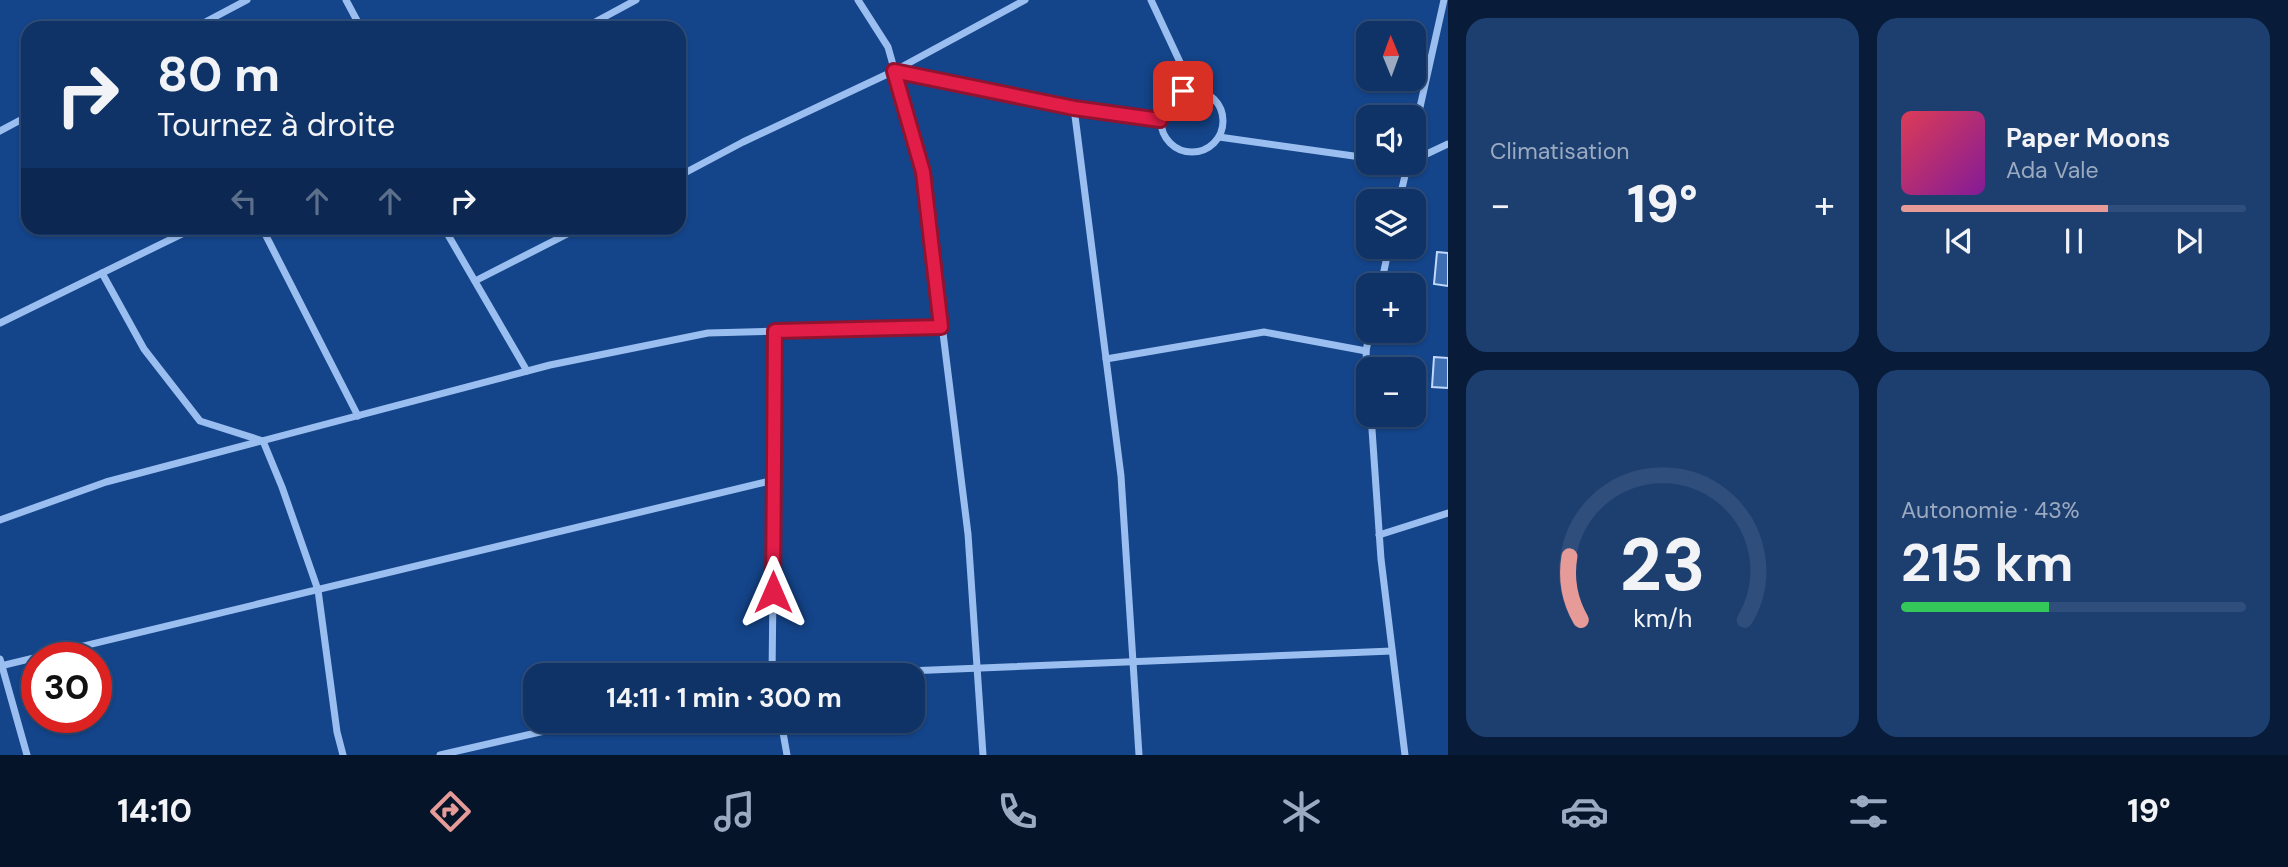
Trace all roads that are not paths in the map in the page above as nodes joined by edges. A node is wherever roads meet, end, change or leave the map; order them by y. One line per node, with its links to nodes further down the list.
1 (247, 0): 8 (street)
2 (346, 0): 9 (street)
3 (636, 0): 10 (street)
4 (858, 0): 11 (street)
5 (1026, 0): 11 (street)
6 (1152, 0): 12 (street)
7 (1444, 0): 13 (street)
8 (207, 21)
9 (357, 21)
10 (597, 21)
11 (894, 71): 14 (street); 22 (street); 30 (street)
12 (1193, 90): 16 (street); 18 (street)
13 (1420, 105)
14 (1074, 108): 16 (street); 35 (street)
15 (21, 120): 17 (street)
16 (1160, 120): 18 (street)
17 (0, 131)
18 (1219, 137): 21 (street)
19 (1448, 144): 20 (street)
20 (1426, 154)
21 (1356, 156)
22 (686, 173)
23 (180, 235): 27 (street)
24 (266, 235): 37 (street)
25 (448, 235): 28 (street)
26 (565, 235): 28 (street)
27 (102, 273): 29 (street); 39 (street)
28 (475, 281): 36 (street)
29 (0, 323)
30 (941, 327): 31 (street); 49 (street)
31 (775, 331): 36 (street); 40 (street)
32 (1368, 343): 33 (street)
33 (1366, 351): 34 (street); 35 (street)
34 (1366, 357)
35 (1106, 359): 46 (street)
36 (527, 372): 37 (street)
37 (358, 416): 39 (street)
38 (1372, 427): 43 (street)
39 (263, 441): 42 (street); 44 (street)
40 (774, 480): 44 (street); 47 (street)
41 (1448, 513): 43 (street)
42 (0, 520)
43 (1379, 535): 45 (street)
44 (318, 590): 48 (street); 54 (street)
45 (1392, 651): 46 (street); 59 (street)
46 (1133, 661): 49 (street); 58 (street)
47 (772, 663)
48 (1, 664): 53 (street)
49 (977, 667): 50 (street); 57 (street)
50 (925, 669)
51 (535, 733): 55 (street)
52 (783, 733): 56 (street)
53 (27, 755)
54 (343, 755)
55 (440, 755)
56 (787, 755)
57 (983, 755)
58 (1139, 755)
59 (1405, 755)

